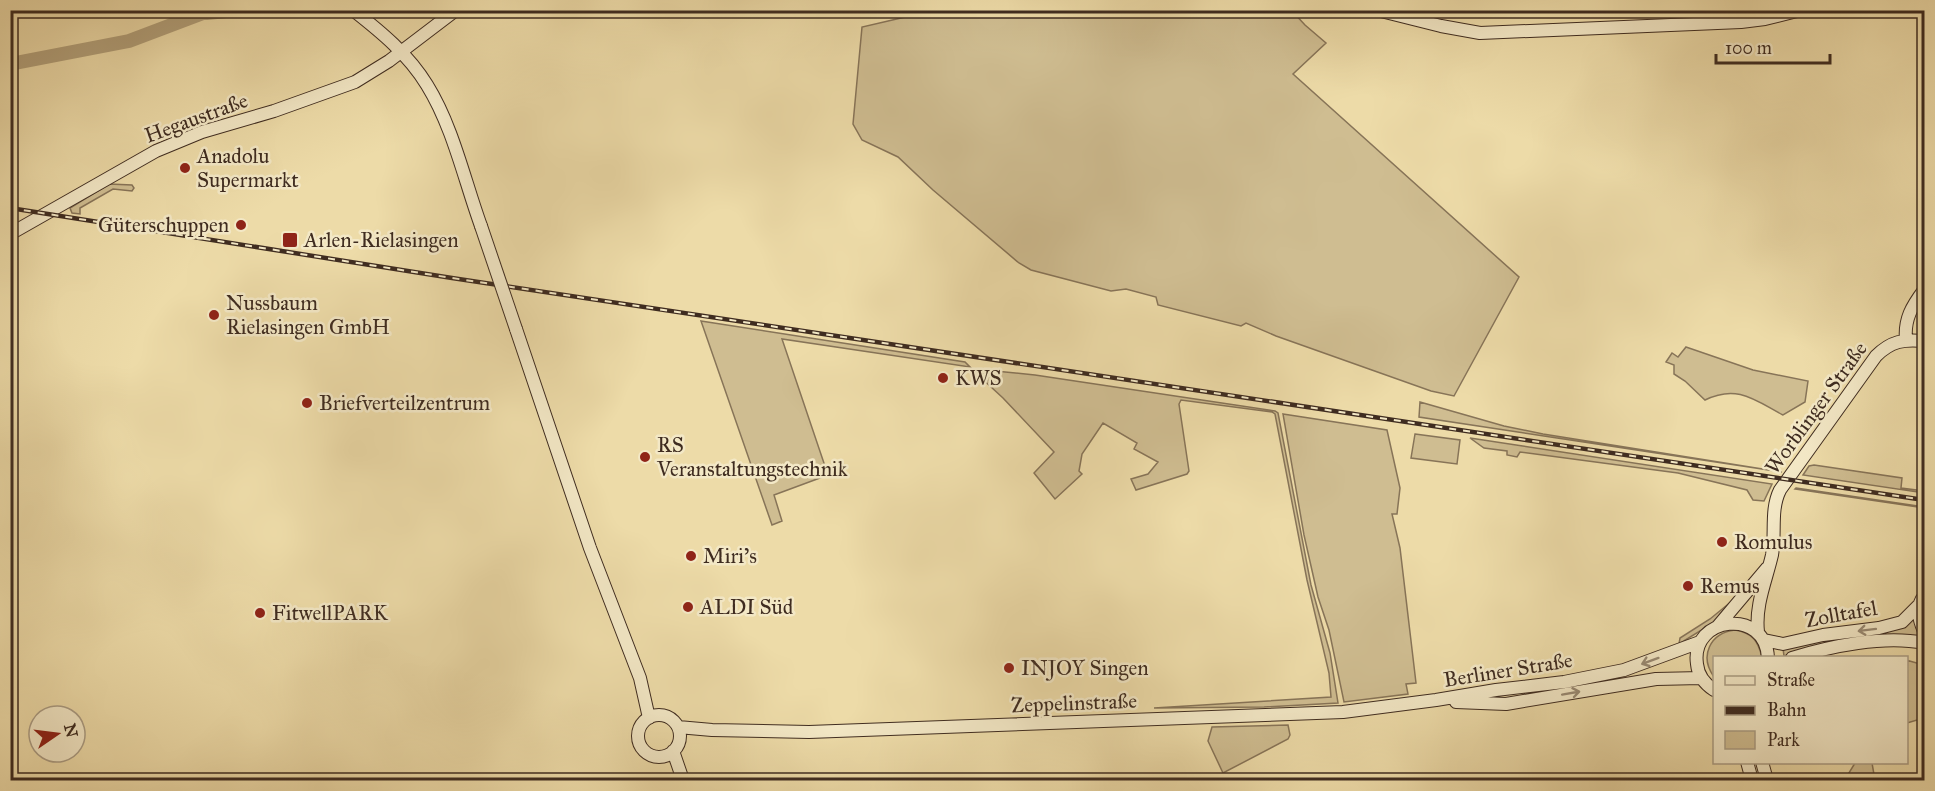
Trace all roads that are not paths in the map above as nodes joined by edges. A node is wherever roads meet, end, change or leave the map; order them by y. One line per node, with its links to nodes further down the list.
1 (353, 10): 5 (street)
2 (456, 10): 5 (street, Hegaustraße)
3 (1377, 10): 4 (street)
4 (1801, 10)
5 (401, 51): 6 (street, Hegaustraße); 19 (street, bridge)
6 (10, 234)
7 (1924, 290): 8 (street)
8 (1906, 340): 9 (street); 10 (street, Worblinger Straße)
9 (1924, 341)
10 (1767, 568): 12 (street, Worblinger Straße); 14 (street, Worblinger Straße)
11 (1921, 601): 13 (street); 14 (street, Zolltafel, one-way to 14)
12 (1718, 626): 14 (street, Zolltafel); 15 (street, Worblinger Straße)
13 (1924, 632)
14 (1761, 636): 17 (street, Worblinger Straße)
15 (1700, 642): 20 (street); 22 (street, Berliner Straße, one-way to 22)
16 (1924, 643): 18 (street, Zolltafel)
17 (1768, 656)
18 (1796, 656)
19 (640, 678): 23 (street); 24 (street)
20 (1701, 678): 21 (street); 22 (street, Berliner Straße, one-way to 20)
21 (1713, 689)
22 (1436, 700): 25 (street, Zeppelinstraße)
23 (664, 716): 24 (street); 25 (street)
24 (649, 718): 27 (street)
25 (679, 733): 26 (street)
26 (673, 751): 27 (street); 31 (street)
27 (660, 757): 30 (street)
28 (1748, 764): 32 (street)
29 (1763, 764): 33 (street)
30 (677, 780)
31 (683, 780)
32 (1752, 780)
33 (1767, 780)

